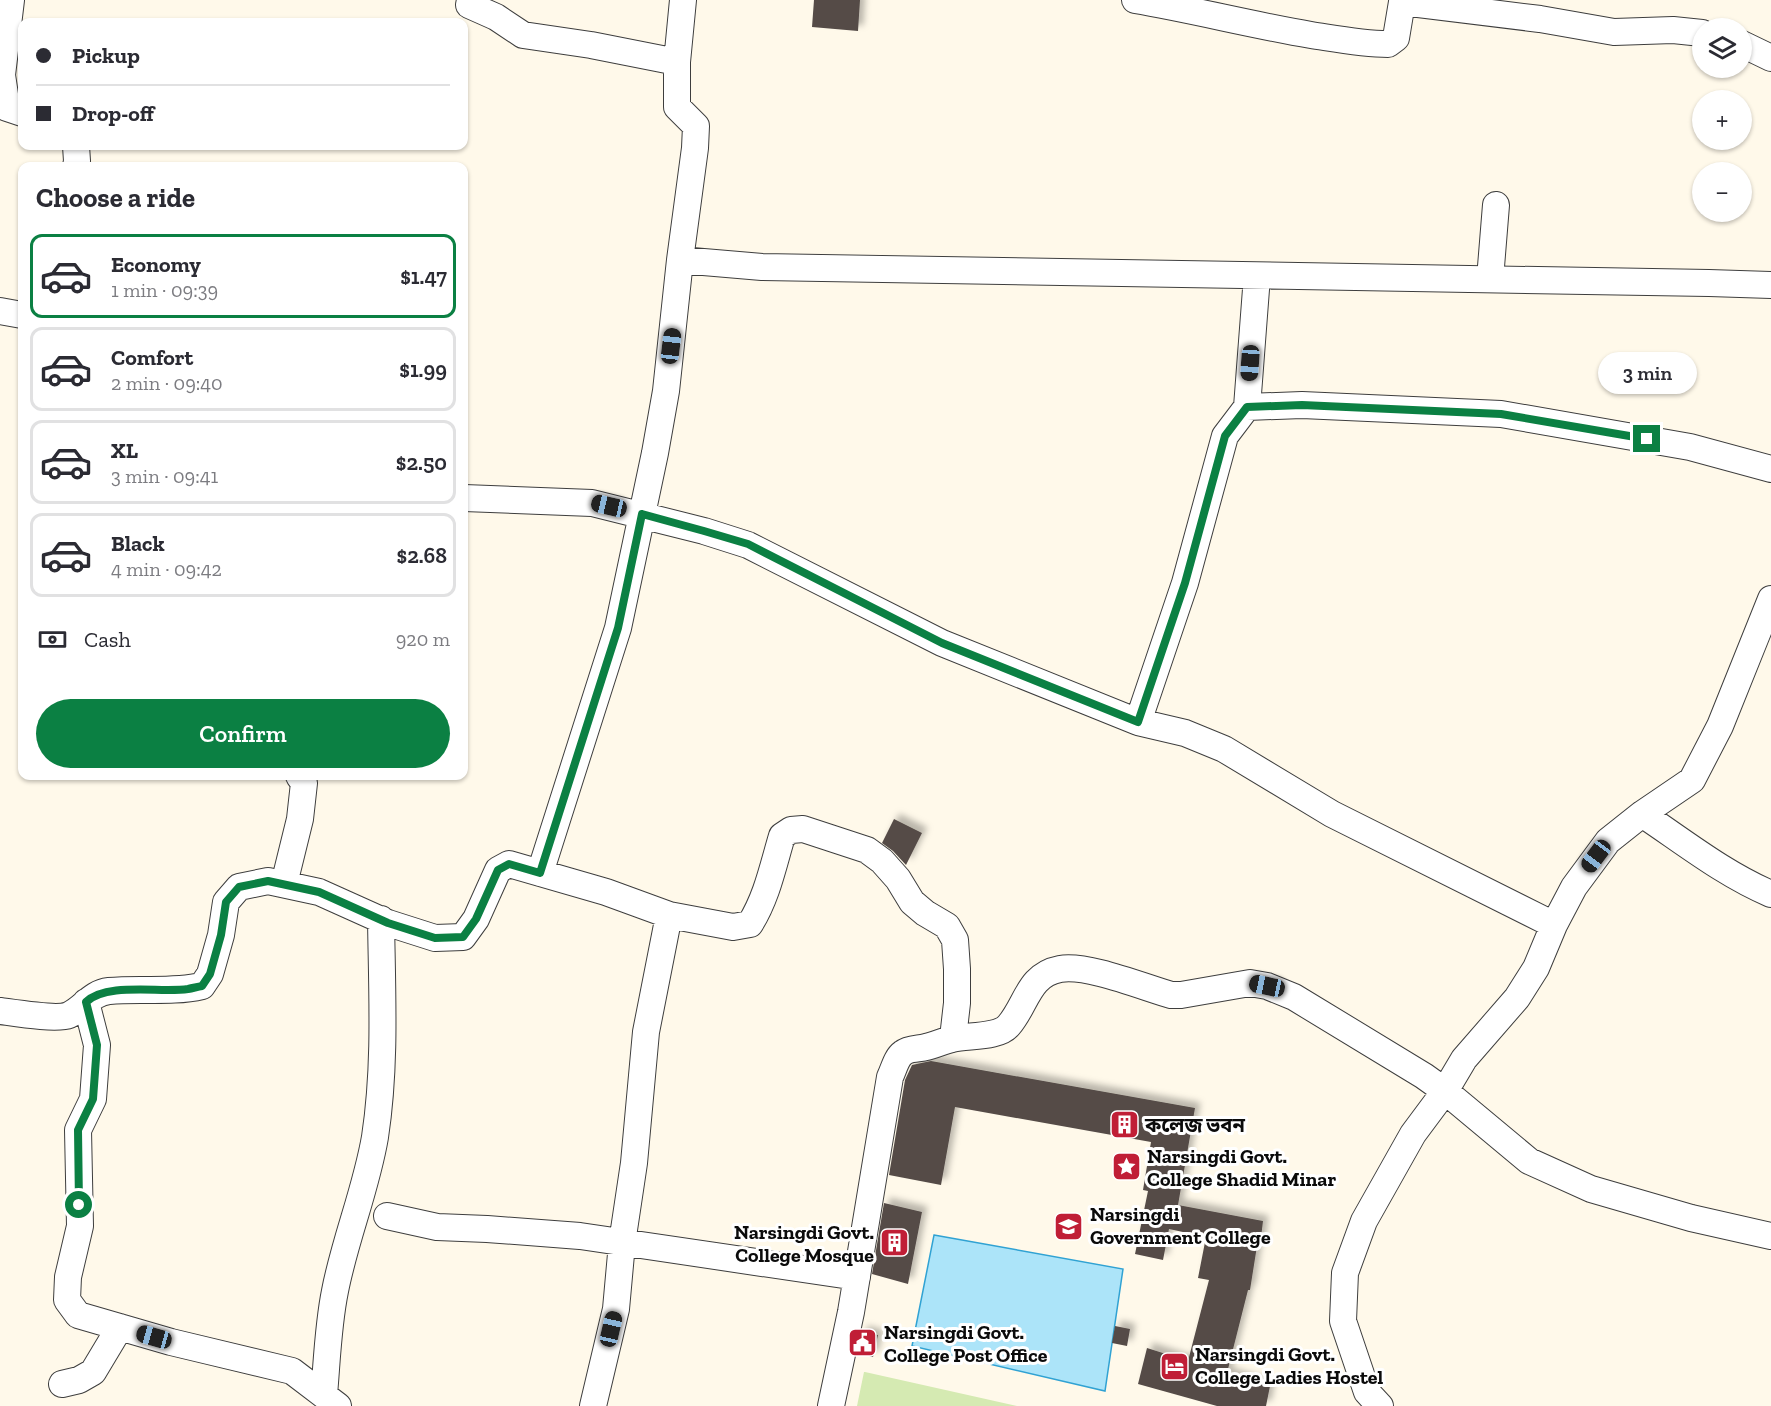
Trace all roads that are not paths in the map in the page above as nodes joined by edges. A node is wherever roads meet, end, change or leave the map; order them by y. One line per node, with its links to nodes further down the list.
1 (11, 0): 10 (street)
2 (470, 0): 9 (street)
3 (683, 0): 9 (street)
4 (1136, 0): 5 (street)
5 (1512, 8): 6 (street)
6 (1692, 32)
7 (1752, 49): 8 (street)
8 (1771, 58)
9 (677, 62): 12 (street)
10 (10, 109)
11 (1496, 205): 14 (street)
12 (680, 260): 13 (street); 21 (street)
13 (1257, 276): 14 (street); 18 (street)
14 (1490, 279): 15 (street)
15 (1771, 285)
16 (0, 311): 17 (street)
17 (18, 314)
18 (1247, 407): 19 (street); 23 (street)
19 (1771, 469)
20 (468, 498): 21 (street)
21 (642, 514): 23 (street); 26 (street)
22 (1771, 598): 25 (street)
23 (1138, 722): 31 (street)
24 (302, 780): 27 (street)
25 (1642, 814): 28 (street); 31 (street)
26 (540, 873): 29 (street); 30 (street)
27 (284, 885): 30 (street); 32 (street)
28 (1771, 894)
29 (669, 915): 34 (street); 38 (street)
30 (381, 919): 42 (street)
31 (1554, 925): 35 (street)
32 (86, 1002): 33 (street); 40 (street)
33 (0, 1011)
34 (953, 1038): 35 (street); 39 (street)
35 (1445, 1090): 37 (street); 45 (street)
36 (387, 1216): 38 (street)
37 (1771, 1236)
38 (622, 1243): 39 (street); 43 (street)
39 (857, 1277): 44 (street)
40 (120, 1327): 41 (street); 42 (street)
41 (62, 1384)
42 (331, 1401)
43 (593, 1406)
44 (831, 1406)
45 (1380, 1406)

